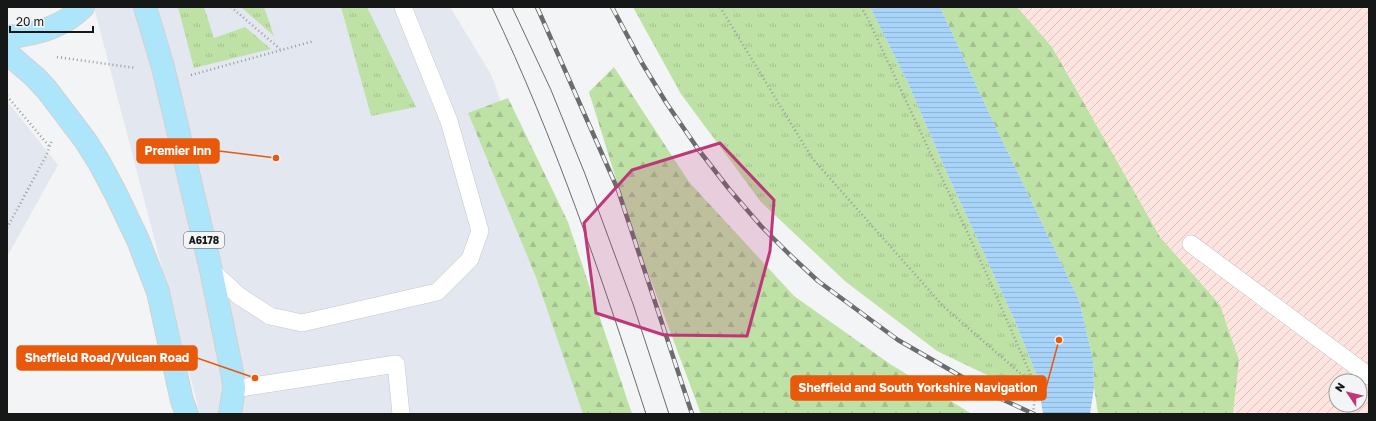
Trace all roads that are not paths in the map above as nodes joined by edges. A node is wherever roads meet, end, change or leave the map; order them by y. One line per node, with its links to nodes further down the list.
1 (83, 7): 4 (main road)
2 (145, 7): 7 (main road, A6178)
3 (403, 7): 7 (lane)
4 (7, 38)
5 (7, 53): 10 (main road)
6 (1191, 244): 8 (lane)
7 (211, 270): 9 (main road, A6178)
8 (1369, 376)
9 (234, 389): 11 (main road, A6178); 12 (lane)
10 (187, 414)
11 (230, 414)
12 (401, 414)

